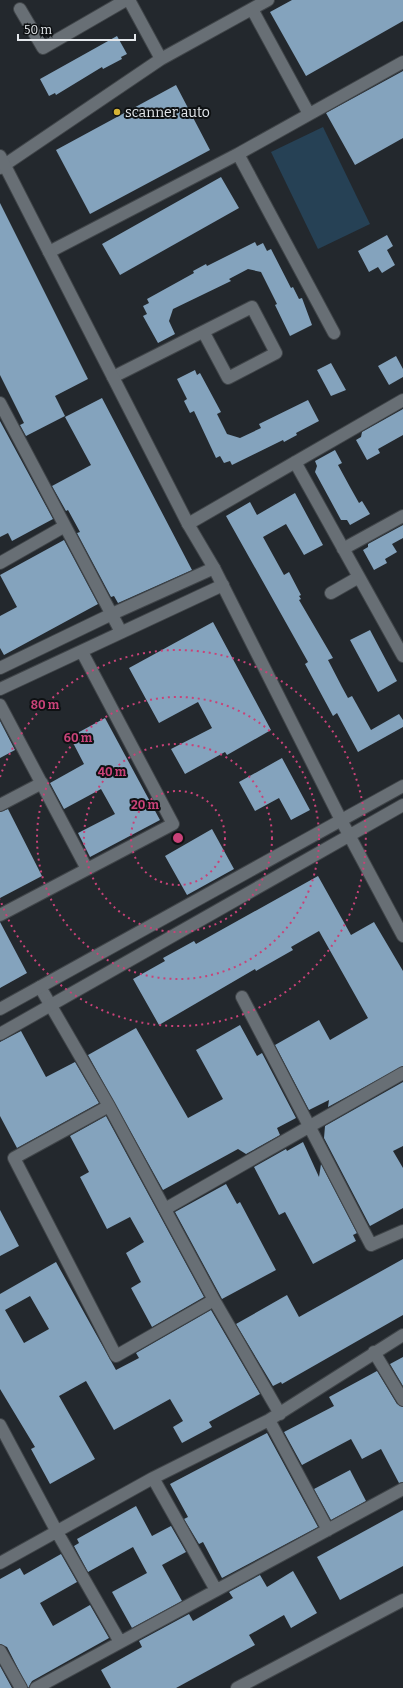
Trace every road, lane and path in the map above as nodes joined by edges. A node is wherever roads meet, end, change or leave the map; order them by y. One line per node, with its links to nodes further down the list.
1 (127, 0): 3 (street); 5 (street)
2 (268, 0): 4 (street)
3 (20, 8)
4 (252, 9): 5 (street); 7 (street)
5 (161, 59): 9 (street)
6 (403, 62): 7 (street)
7 (309, 114): 8 (street)
8 (238, 154): 10 (street); 12 (street)
9 (2, 163): 10 (street)
10 (49, 252): 13 (street)
11 (204, 332): 11 (street); 13 (street)
12 (334, 333)
13 (113, 376): 18 (street)
14 (403, 400): 16 (street)
15 (0, 403): 19 (street)
16 (295, 462): 18 (street); 20 (street)
17 (403, 516): 20 (street)
18 (188, 524): 22 (street)
19 (65, 526): 21 (street); 26 (street)
20 (343, 549): 23 (street)
21 (0, 563)
22 (214, 568): 24 (street); 26 (street)
23 (359, 577): 25 (street); 29 (street)
24 (222, 585): 27 (street); 37 (street)
25 (331, 593)
26 (112, 614): 27 (street); 30 (street)
27 (121, 632): 28 (street)
28 (82, 652): 31 (street); 39 (street)
29 (403, 656)
30 (0, 668)
31 (0, 689)
32 (0, 704): 33 (street)
33 (42, 782): 35 (street); 39 (street)
34 (403, 786): 37 (street)
35 (0, 805)
36 (403, 805): 38 (street)
37 (341, 820): 38 (street); 42 (street)
38 (350, 835): 41 (street); 44 (street)
39 (87, 869): 40 (street)
40 (0, 915)
41 (403, 936)
42 (40, 987): 44 (street); 45 (street)
43 (242, 997): 49 (street)
44 (50, 1006): 46 (street); 48 (street)
45 (0, 1009)
46 (0, 1034)
47 (403, 1073): 49 (street)
48 (109, 1106): 50 (street); 52 (street)
49 (308, 1127): 50 (street); 51 (street)
50 (165, 1209): 52 (street)
51 (403, 1231)
52 (214, 1300): 56 (street)
53 (403, 1335): 54 (street)
54 (374, 1352): 55 (street); 56 (street)
55 (403, 1400)
56 (280, 1414): 57 (street)
57 (269, 1420): 59 (street); 61 (street)
58 (0, 1425): 62 (street)
59 (153, 1478): 62 (street); 64 (street)
60 (403, 1489): 61 (street)
61 (328, 1530): 64 (street)
62 (57, 1532): 63 (street); 66 (street)
63 (0, 1563)
64 (216, 1590): 66 (street)
65 (403, 1600): 70 (street)
66 (120, 1642): 69 (street)
67 (0, 1651): 68 (street)
68 (21, 1688)
69 (36, 1688)
70 (237, 1688)

